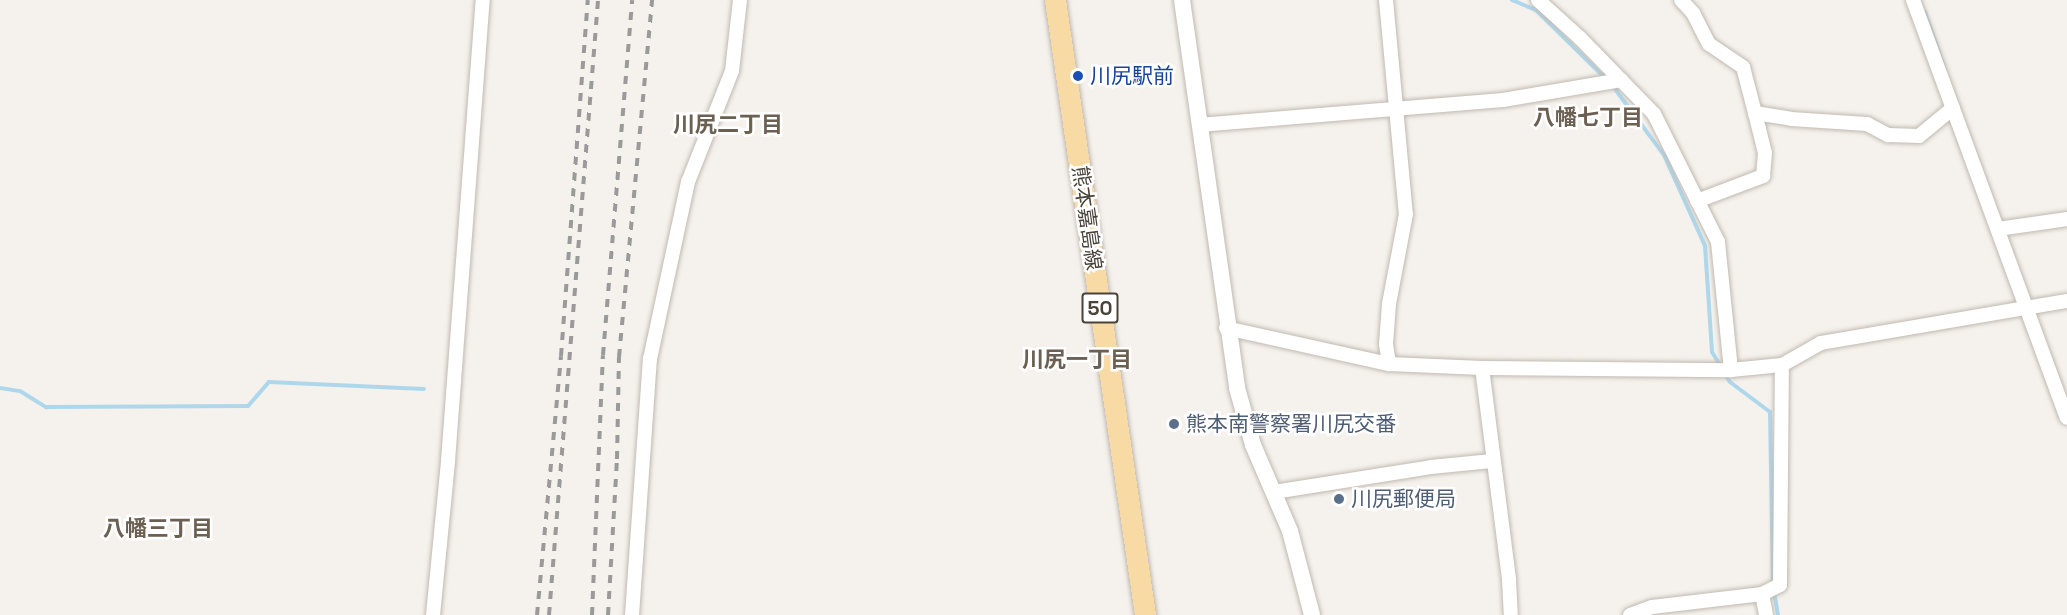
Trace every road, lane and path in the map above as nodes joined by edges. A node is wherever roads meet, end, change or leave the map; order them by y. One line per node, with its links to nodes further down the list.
1 (483, 0): 28 (street)
2 (740, 0): 29 (street)
3 (1055, 0): 30 (main road, 熊本嘉島線 / 50)
4 (1182, 0): 13 (street)
5 (1386, 0): 11 (street)
6 (1538, 0): 9 (street)
7 (1681, 0): 12 (street)
8 (1913, 0): 10 (street)
9 (1621, 80): 11 (street); 14 (street)
10 (1953, 108): 12 (street); 16 (street)
11 (1396, 110): 13 (street); 20 (street)
12 (1755, 113): 14 (street)
13 (1199, 126): 19 (street)
14 (1697, 201): 23 (street)
15 (2067, 219): 16 (street)
16 (1998, 229): 18 (street)
17 (2067, 301): 18 (street)
18 (2027, 309): 21 (street); 24 (street)
19 (1226, 328): 20 (street); 26 (street)
20 (1389, 364): 22 (street)
21 (1782, 365): 23 (street); 27 (street)
22 (1482, 368): 23 (street); 25 (street)
23 (1731, 370)
24 (2067, 418)
25 (1492, 461): 26 (street); 32 (street)
26 (1274, 492): 31 (street)
27 (1762, 594): 33 (street); 34 (street)
28 (433, 615)
29 (632, 615)
30 (1145, 615)
31 (1312, 615)
32 (1511, 615)
33 (1630, 615)
34 (1766, 615)

